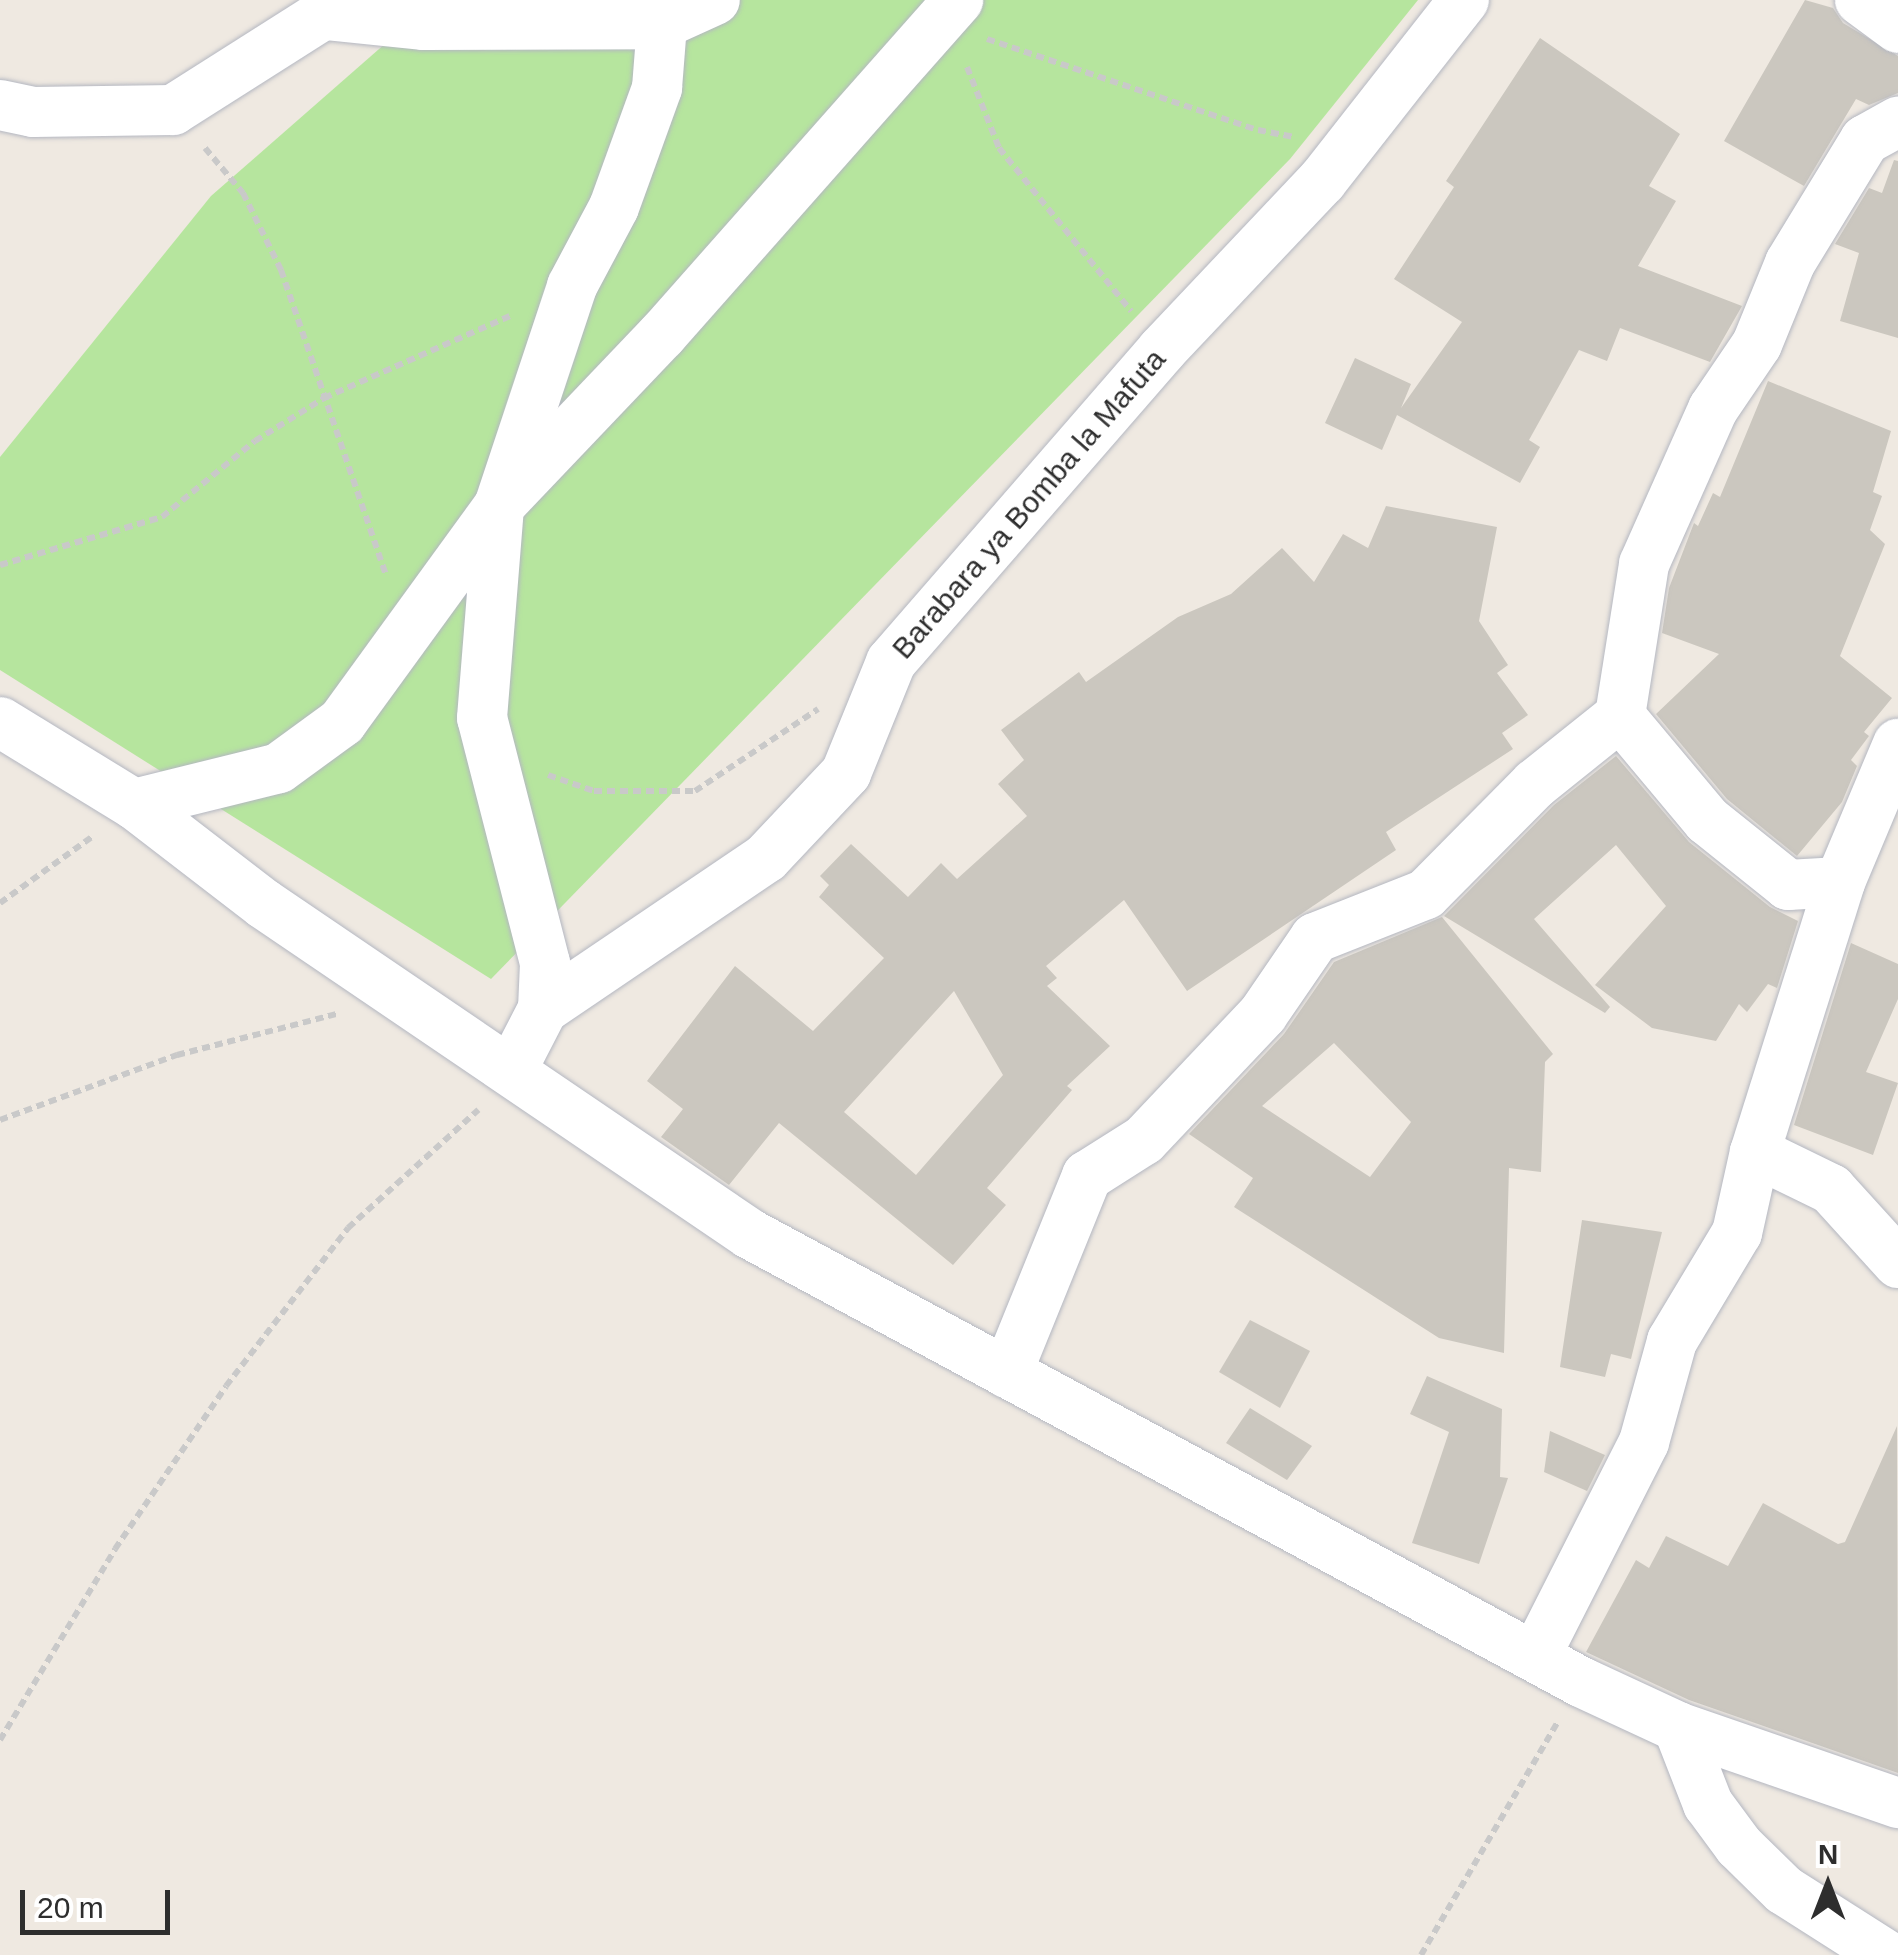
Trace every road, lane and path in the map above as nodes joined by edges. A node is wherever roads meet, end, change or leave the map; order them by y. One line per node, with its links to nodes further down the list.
1 (715, 0): 6 (street)
2 (1464, 0): 10 (street, Barabara ya Bomba la Mafuta)
3 (1860, 0): 7 (street)
4 (949, 2): 10 (path); 12 (path); 13 (street)
5 (336, 7): 6 (street); 8 (street)
6 (657, 12): 11 (street)
7 (1898, 28)
8 (0, 106)
9 (1898, 122): 15 (street)
10 (1350, 146): 12 (street, Barabara ya Bomba la Mafuta)
11 (572, 286): 13 (street); 14 (path)
12 (1162, 350): 22 (street, Barabara ya Bomba la Mafuta)
13 (499, 506): 18 (street); 22 (street)
14 (0, 565)
15 (1620, 716): 19 (street); 27 (street)
16 (0, 722): 18 (street)
17 (1898, 744): 19 (street)
18 (134, 804): 20 (path); 21 (street)
19 (1840, 882): 25 (street)
20 (0, 903)
21 (392, 990): 23 (street); 24 (path)
22 (542, 1008): 23 (street, Barabara ya Bomba la Mafuta)
23 (511, 1071): 27 (street); 31 (path)
24 (0, 1120)
25 (1755, 1152): 26 (street); 28 (street)
26 (1898, 1263)
27 (1007, 1373): 28 (street)
28 (1536, 1654): 29 (street)
29 (1581, 1682): 30 (street); 33 (path)
30 (1678, 1727): 32 (street); 34 (street)
31 (0, 1740)
32 (1898, 1803)
33 (1421, 1955)
34 (1886, 1955)

